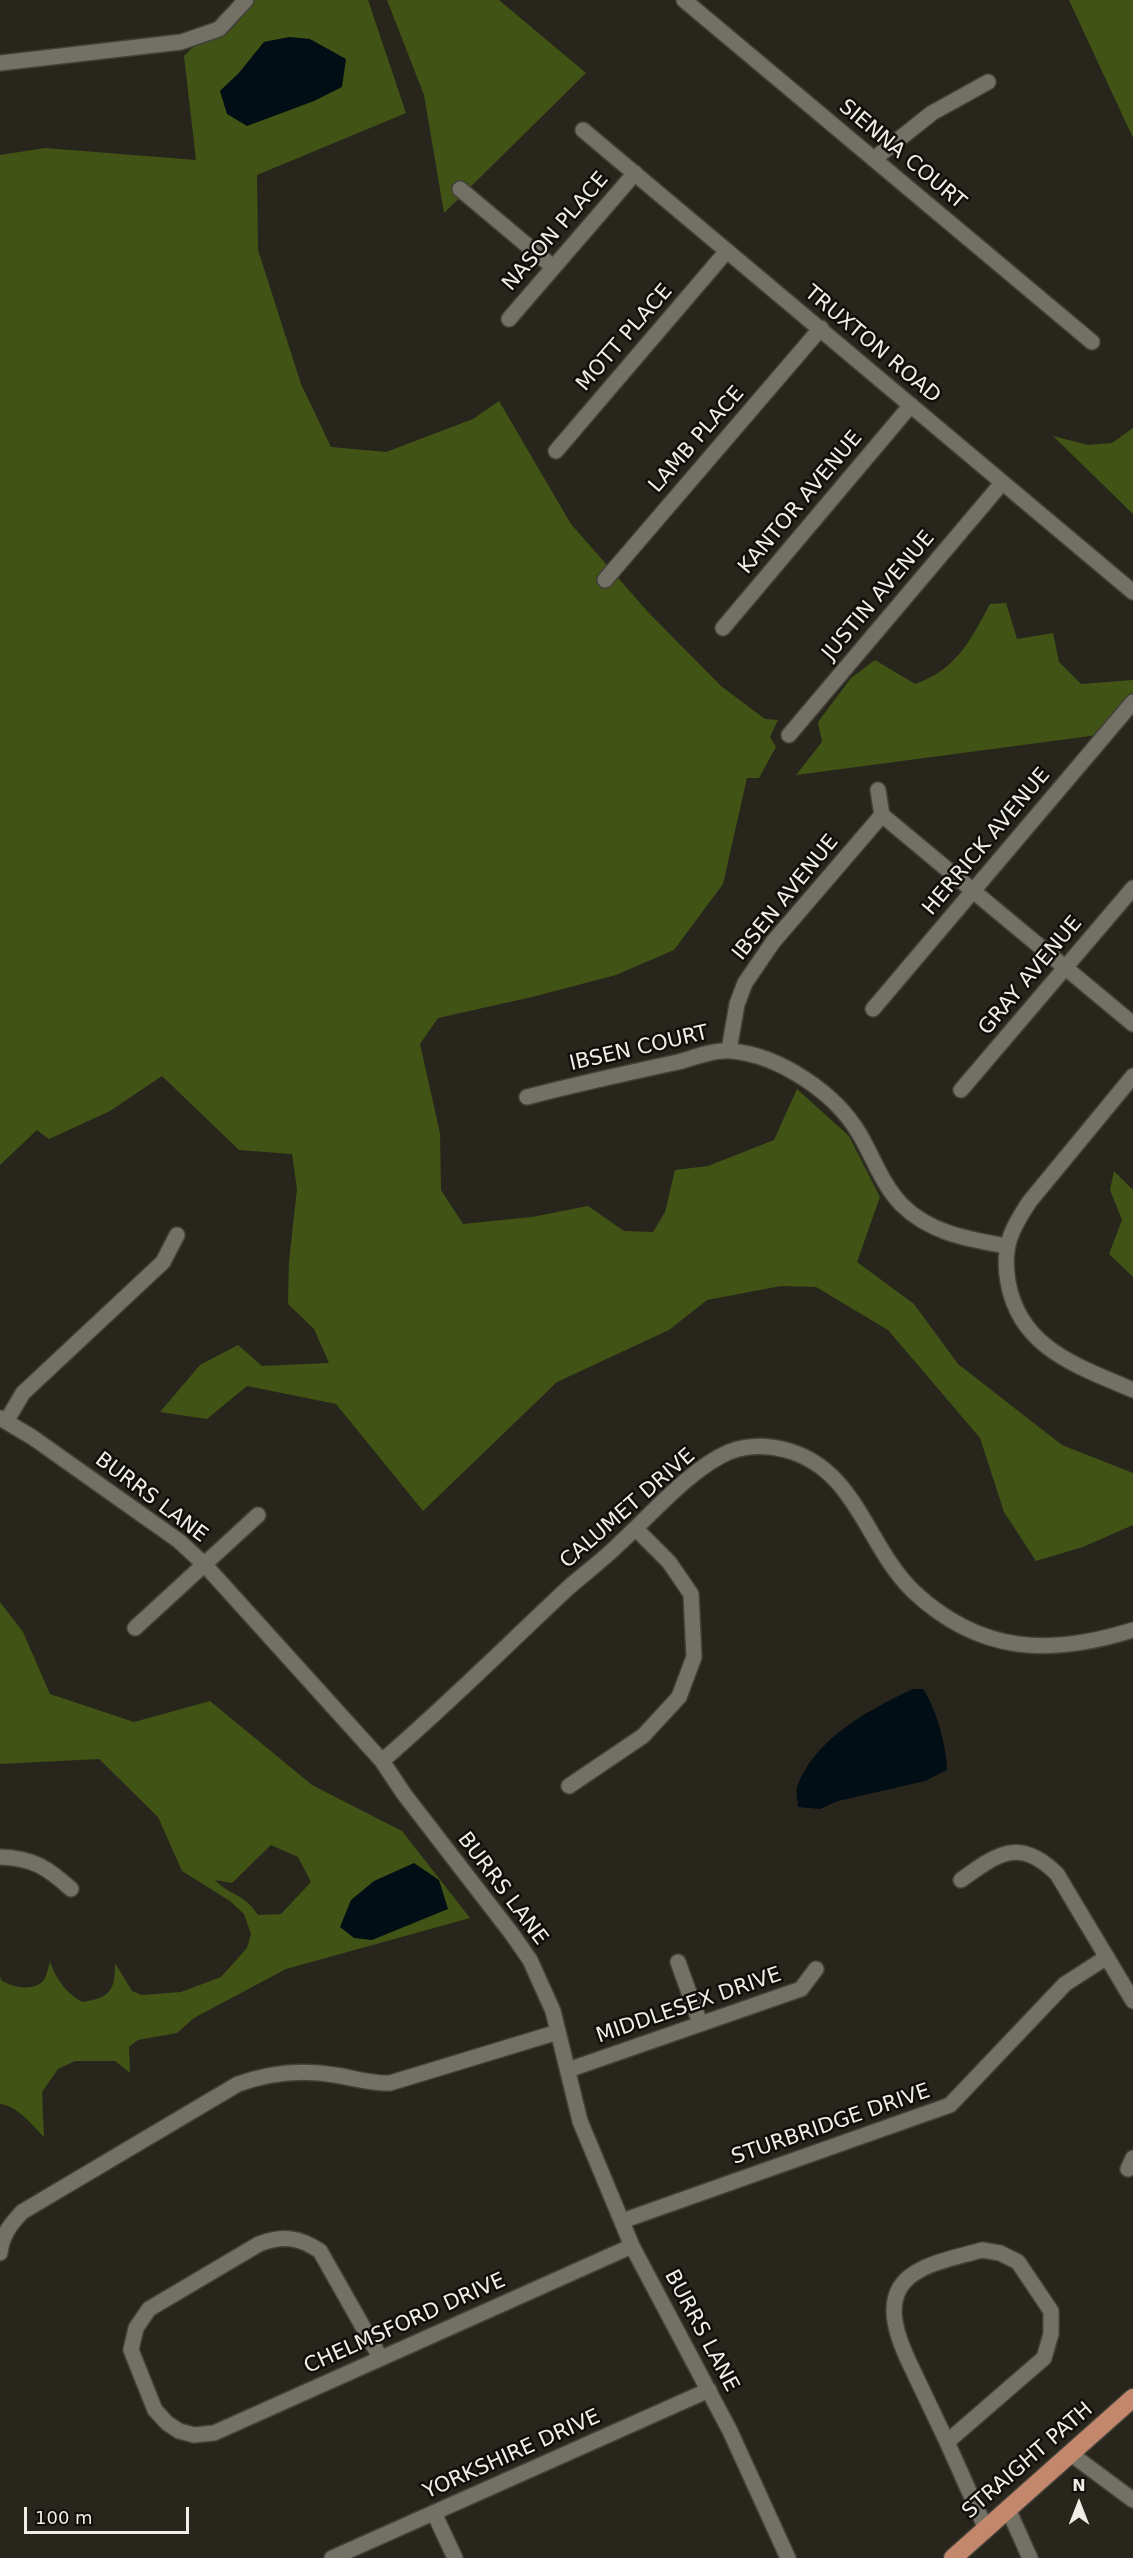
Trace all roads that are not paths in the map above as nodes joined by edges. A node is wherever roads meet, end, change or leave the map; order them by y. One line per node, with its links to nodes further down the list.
1 (246, 0): 3 (street)
2 (684, 0): 6 (street, SIENNA COURT)
3 (0, 63)
4 (988, 82): 6 (street)
5 (583, 130): 7 (street, TRUXTON ROAD)
6 (874, 159): 13 (street, SIENNA COURT)
7 (635, 173): 9 (street, TRUXTON ROAD); 10 (street, NASON PLACE)
8 (460, 189): 10 (street)
9 (726, 252): 12 (street, TRUXTON ROAD); 15 (street, MOTT PLACE)
10 (554, 267): 11 (street, NASON PLACE)
11 (509, 319)
12 (820, 328): 14 (street, TRUXTON ROAD); 17 (street, LAMB PLACE)
13 (1092, 342)
14 (910, 405): 16 (street, TRUXTON ROAD); 19 (street, KANTOR AVENUE)
15 (555, 451)
16 (1002, 483): 18 (street, TRUXTON ROAD); 21 (street, JUSTIN AVENUE)
17 (605, 580)
18 (1133, 592)
19 (723, 628)
20 (1133, 702): 25 (street, HERRICK AVENUE)
21 (789, 735)
22 (878, 790): 23 (street)
23 (882, 815): 25 (street); 29 (street, IBSEN AVENUE)
24 (1133, 888): 26 (street, GRAY AVENUE)
25 (973, 891): 26 (street); 27 (street, HERRICK AVENUE)
26 (1066, 968): 28 (street); 31 (street, GRAY AVENUE)
27 (873, 1009)
28 (1133, 1024)
29 (729, 1050): 32 (street, IBSEN COURT); 34 (street, IBSEN COURT)
30 (1133, 1076): 34 (street)
31 (961, 1090)
32 (527, 1096)
33 (177, 1235): 36 (street)
34 (1006, 1246): 35 (street)
35 (1133, 1390)
36 (3, 1419): 39 (street, BURRS LANE)
37 (258, 1515): 39 (street)
38 (636, 1529): 41 (street, CALUMET DRIVE); 42 (street, CALUMET DRIVE); 43 (street)
39 (205, 1565): 40 (street); 42 (street, BURRS LANE)
40 (135, 1628)
41 (1133, 1630)
42 (382, 1761): 52 (street, BURRS LANE)
43 (569, 1786)
44 (0, 1857): 46 (street)
45 (961, 1880): 47 (street)
46 (71, 1889)
47 (1107, 1957): 50 (street); 54 (street, STURBRIDGE DRIVE)
48 (678, 1962): 51 (street)
49 (816, 1969): 51 (street, MIDDLESEX DRIVE)
50 (1133, 2001)
51 (700, 2023): 53 (street, MIDDLESEX DRIVE)
52 (558, 2032): 53 (street, BURRS LANE); 56 (street)
53 (568, 2070): 54 (street, BURRS LANE)
54 (622, 2221): 55 (street, BURRS LANE)
55 (632, 2246): 57 (street, CHELMSFORD DRIVE); 58 (street, BURRS LANE)
56 (0, 2253)
57 (380, 2357): 57 (street, CHELMSFORD DRIVE)
58 (709, 2390): 64 (street, YORKSHIRE DRIVE); 68 (street, BURRS LANE)
59 (1133, 2398): 61 (main road, STRAIGHT PATH)
60 (947, 2442): 60 (street); 65 (street)
61 (1071, 2454): 62 (street); 63 (main road, STRAIGHT PATH)
62 (1133, 2500)
63 (1008, 2509): 65 (main road, STRAIGHT PATH); 70 (street)
64 (434, 2513): 66 (street, YORKSHIRE DRIVE); 67 (street)
65 (986, 2529): 69 (main road, STRAIGHT PATH)
66 (332, 2558)
67 (455, 2558)
68 (788, 2558)
69 (953, 2558)
70 (1030, 2558)

